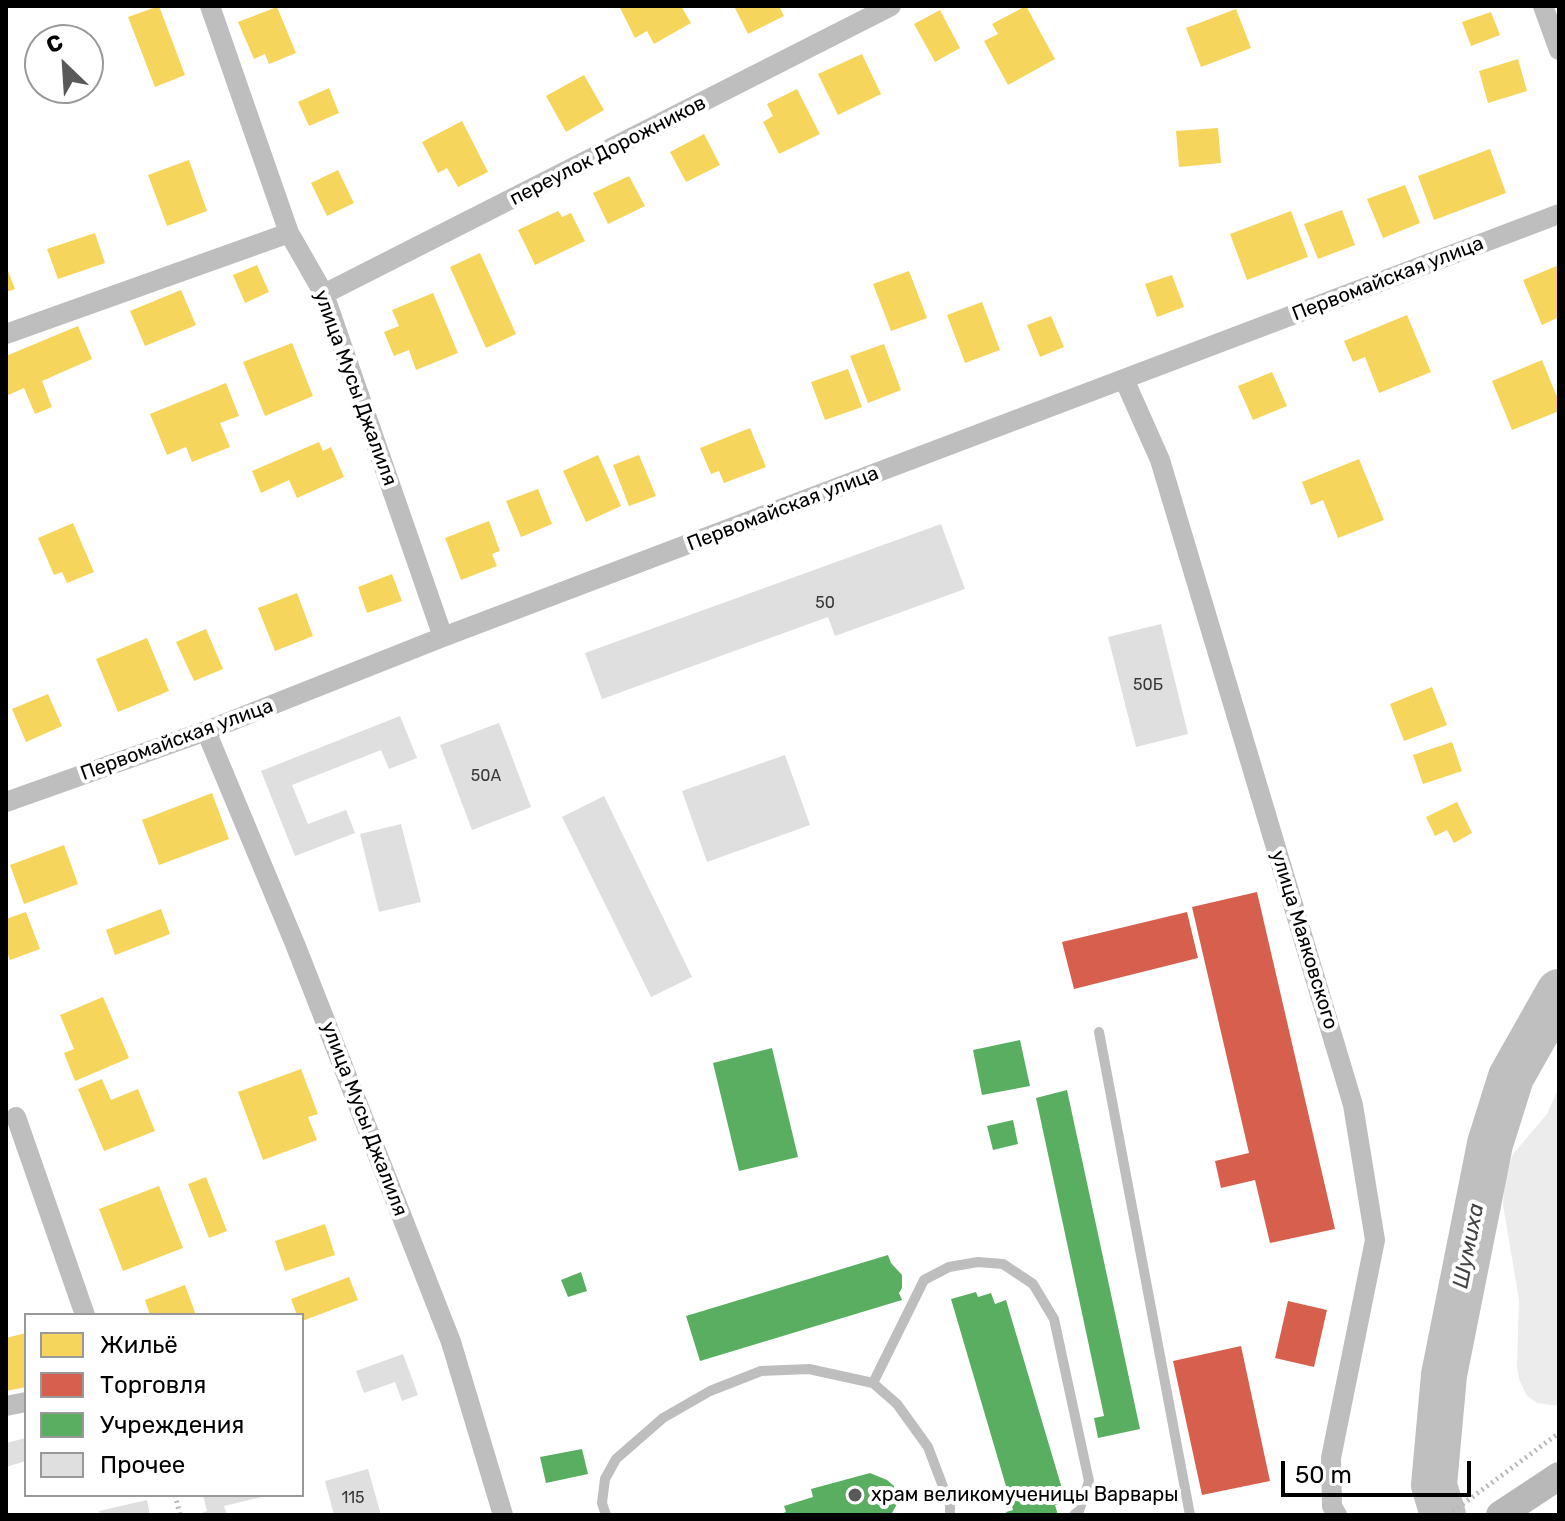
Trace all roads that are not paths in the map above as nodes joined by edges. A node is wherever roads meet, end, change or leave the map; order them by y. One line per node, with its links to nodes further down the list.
1 (210, 6): 6 (street, улица Мусы Джалиля)
2 (891, 6): 7 (street, переулок Дорожников)
3 (1543, 6): 4 (street)
4 (1559, 50)
5 (1559, 214): 9 (street, Первомайская улица)
6 (289, 233): 7 (street, улица Мусы Джалиля); 8 (street)
7 (324, 294): 10 (street, улица Мусы Джалиля)
8 (6, 334)
9 (1124, 379): 10 (street, Первомайская улица); 18 (street, улица Маяковского)
10 (443, 637): 11 (street, Первомайская улица)
11 (206, 731): 12 (street, Первомайская улица); 19 (street, улица Мусы Джалиля)
12 (6, 802)
13 (1099, 1032): 23 (lane)
14 (16, 1117): 15 (street)
15 (84, 1313)
16 (873, 1383): 20 (lane); 21 (lane); 22 (lane)
17 (1559, 1476): 24 (street)
18 (1331, 1512)
19 (503, 1515)
20 (606, 1515)
21 (950, 1515)
22 (1074, 1515)
23 (1190, 1515)
24 (1500, 1515)

